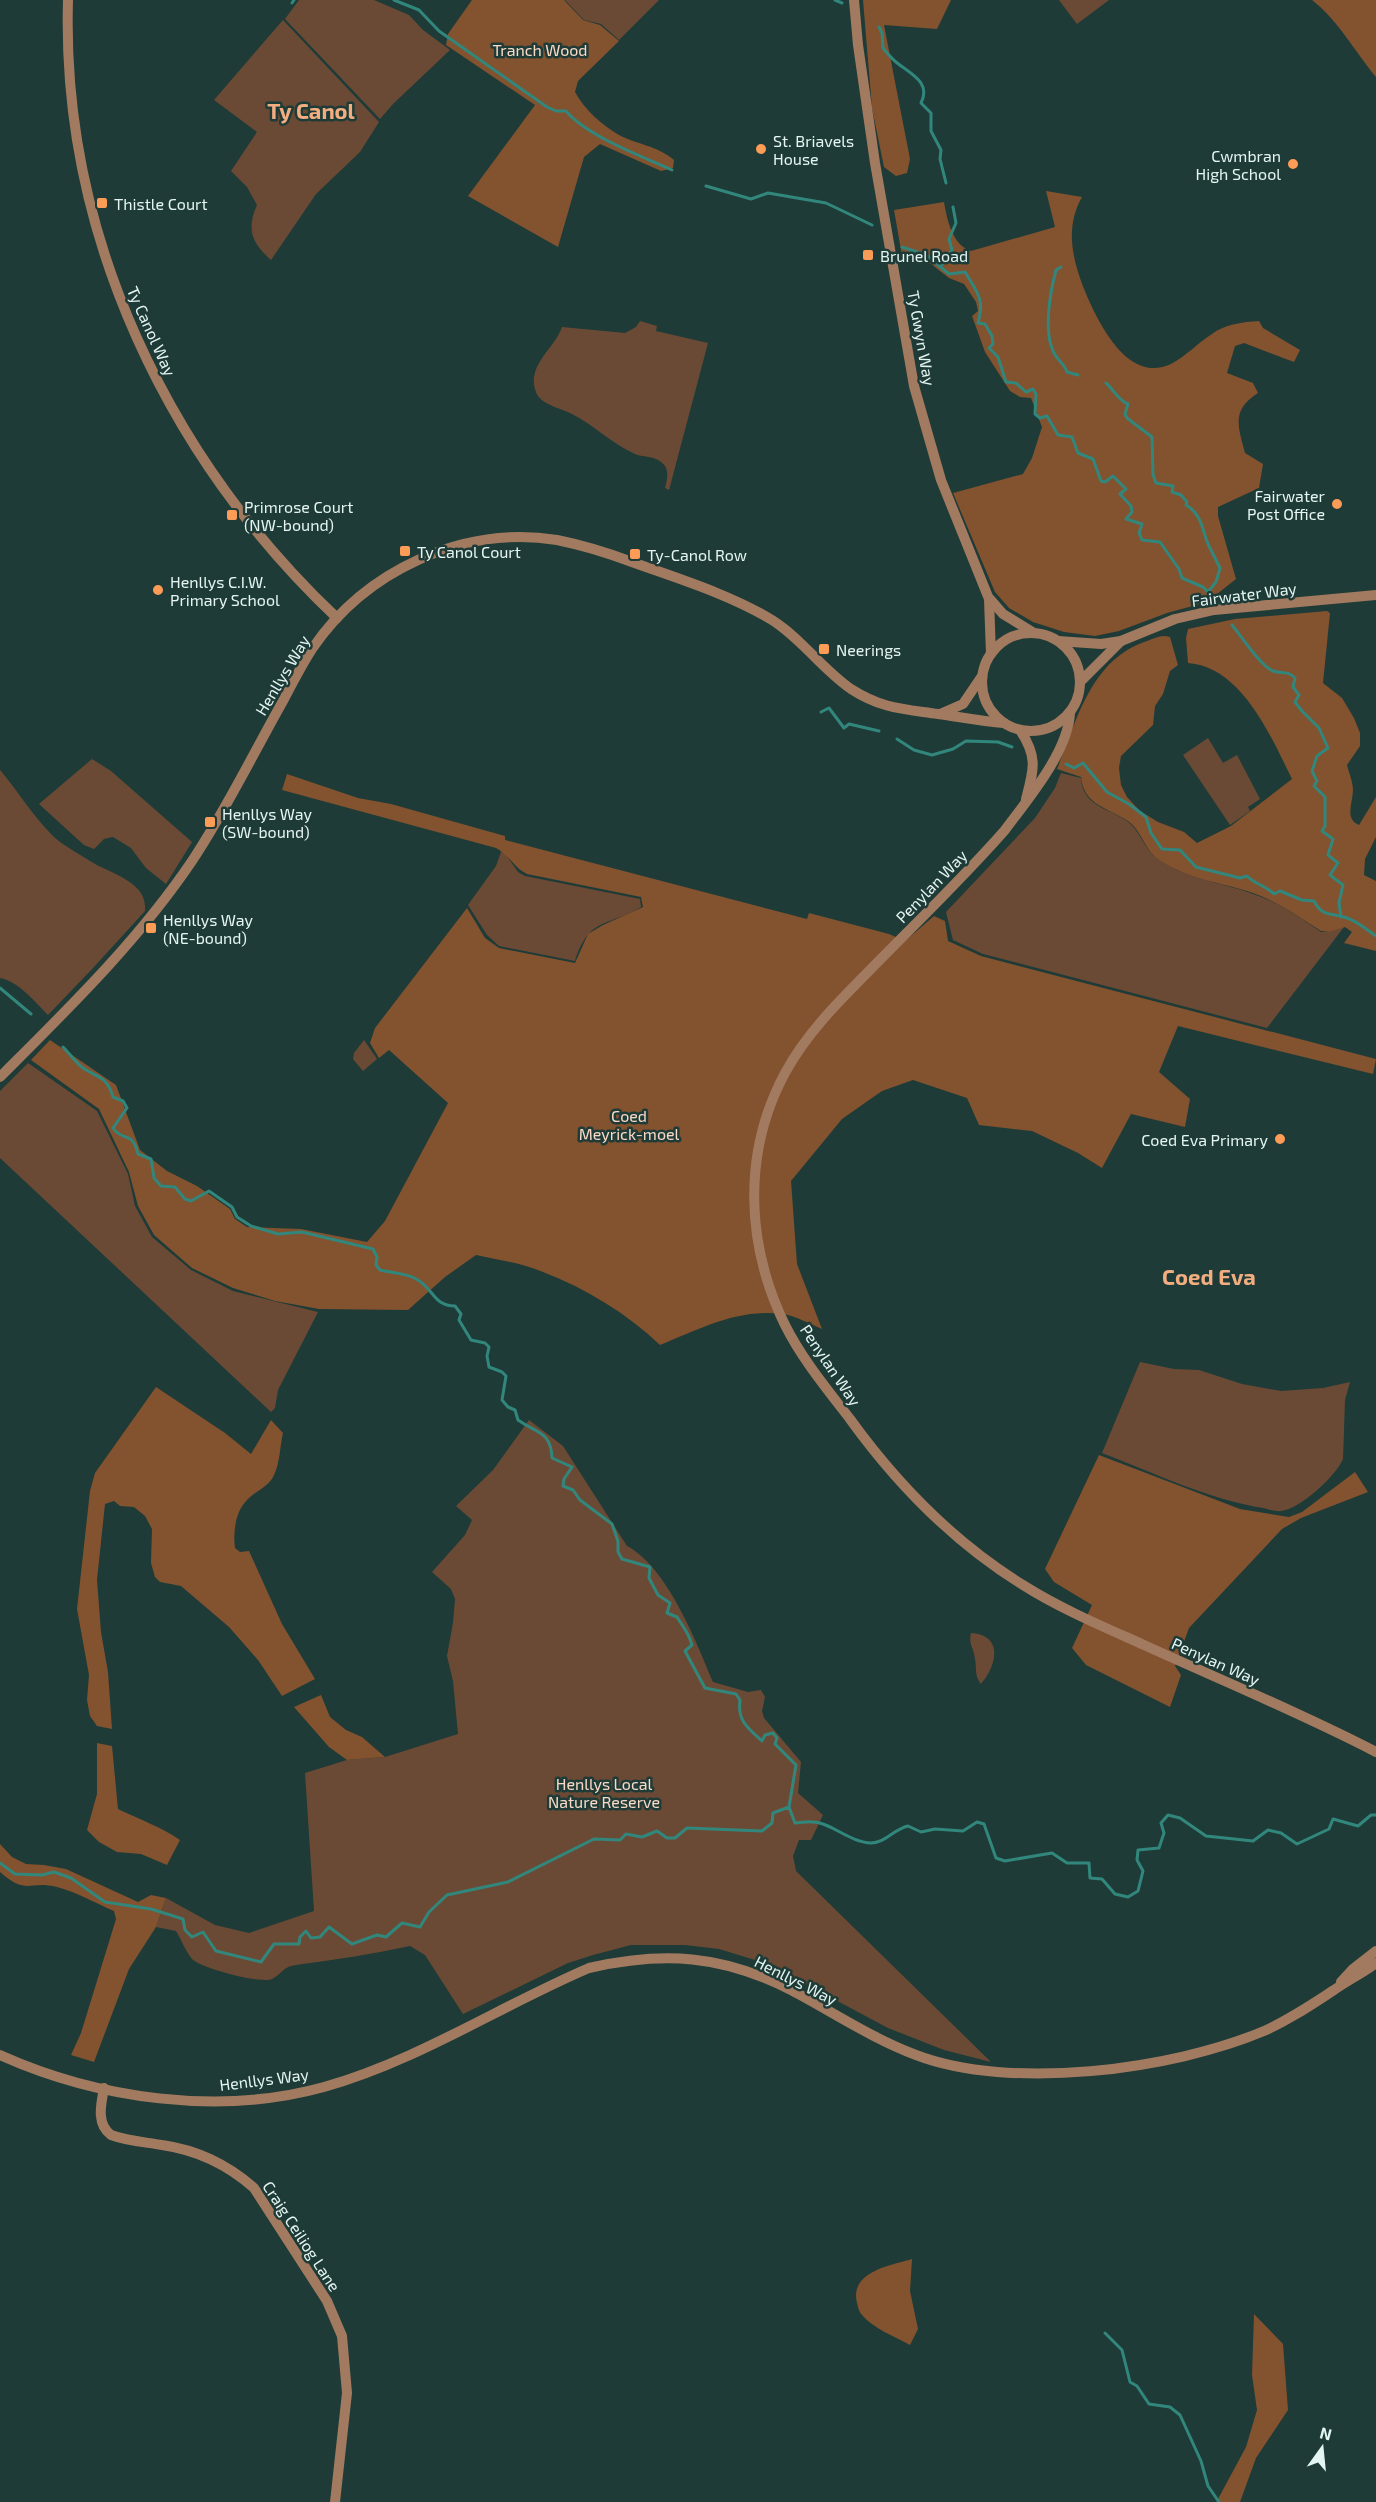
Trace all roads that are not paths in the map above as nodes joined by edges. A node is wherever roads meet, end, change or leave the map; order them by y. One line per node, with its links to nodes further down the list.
1 (69, 0): 5 (street, Ty Canol Way)
2 (854, 0): 4 (street, Ty Gwyn Way)
3 (1376, 595): 8 (street, Fairwater Way)
4 (989, 599): 6 (street, Ty Gwyn Way); 9 (street, Ty Gwyn Way)
5 (338, 618): 13 (street, Henllys Way); 17 (street, Henllys Way)
6 (1036, 634): 7 (street); 9 (street)
7 (1058, 641): 8 (street, Fairwater Way); 11 (street)
8 (1121, 641): 11 (street, Fairwater Way)
9 (991, 654): 10 (street)
10 (983, 674): 13 (street); 14 (street)
11 (1081, 681): 12 (street)
12 (1070, 713): 15 (street); 16 (street, Penylan Way)
13 (939, 714): 14 (street, Henllys Way)
14 (1004, 723): 15 (street)
15 (1020, 730): 16 (street, Penylan Way)
16 (1026, 799): 18 (street, Penylan Way)
17 (0, 1077)
18 (1376, 1752)
19 (1376, 1951): 21 (street)
20 (1376, 1963): 21 (street)
21 (1335, 1989): 23 (street, Henllys Way)
22 (0, 2055): 23 (street, Henllys Way)
23 (104, 2088): 24 (street, Craig Ceiliog Lane)
24 (335, 2502)

